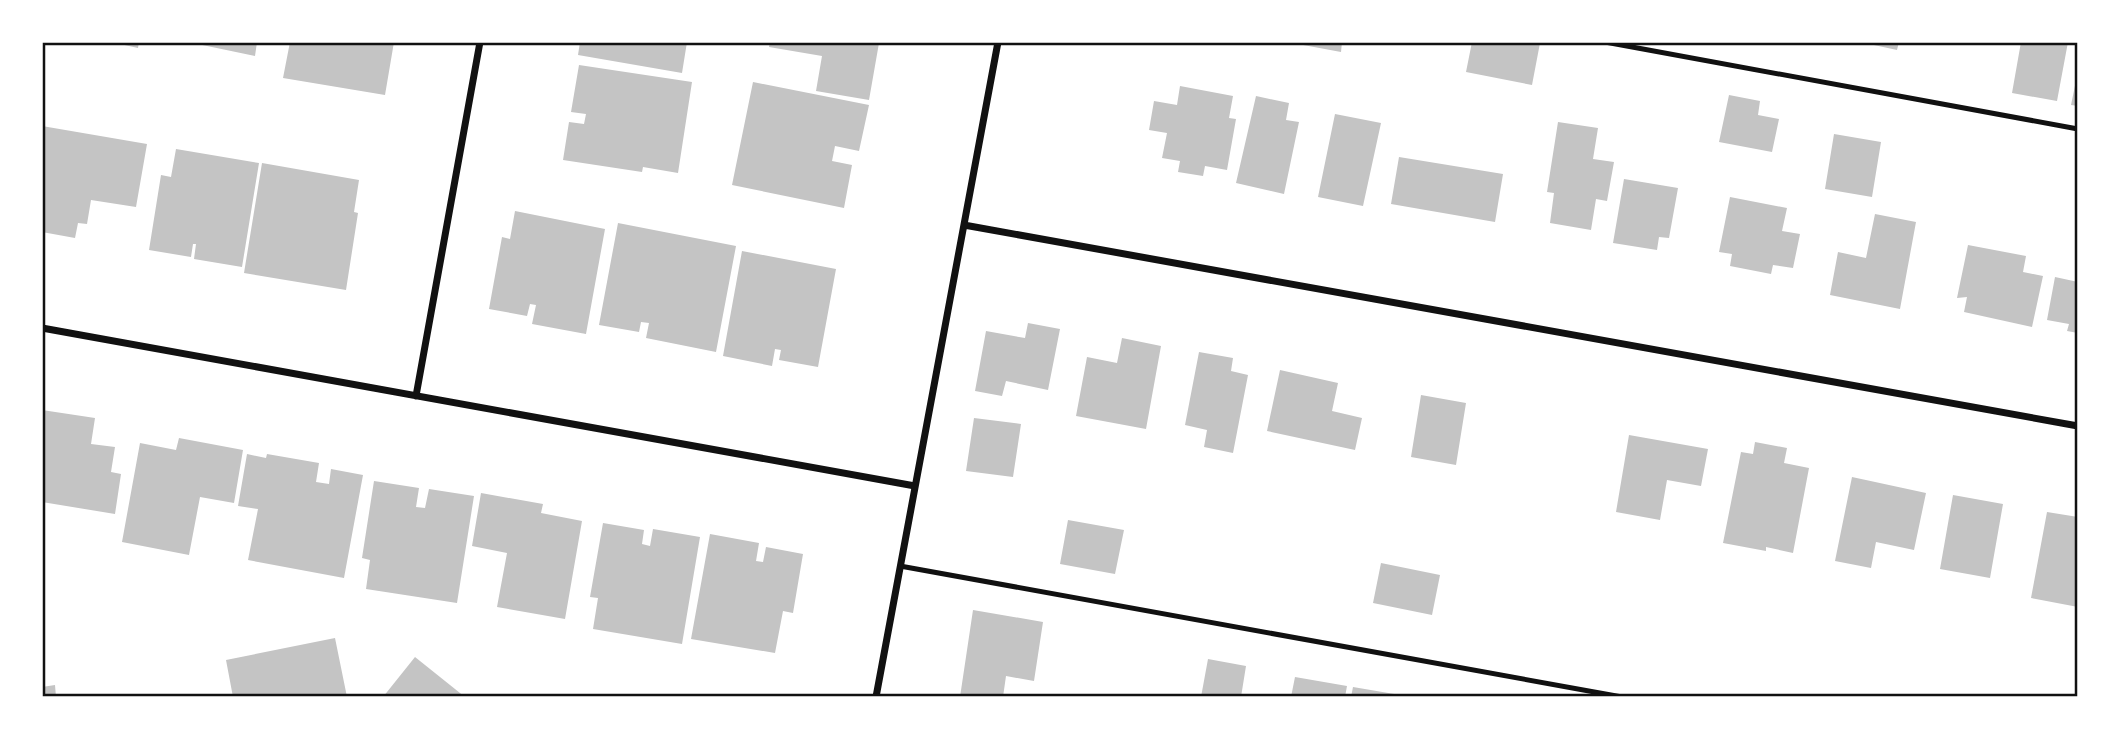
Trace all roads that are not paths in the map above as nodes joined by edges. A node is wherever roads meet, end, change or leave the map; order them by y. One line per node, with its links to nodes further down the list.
1 (480, 42): 7 (street)
2 (998, 42): 5 (street)
3 (1605, 42): 4 (lane)
4 (2078, 129)
5 (964, 225): 8 (street); 9 (street)
6 (42, 328): 7 (street)
7 (416, 396): 9 (street)
8 (2078, 426)
9 (915, 486): 10 (street)
10 (900, 566): 11 (street); 12 (lane)
11 (876, 697)
12 (1622, 697)

